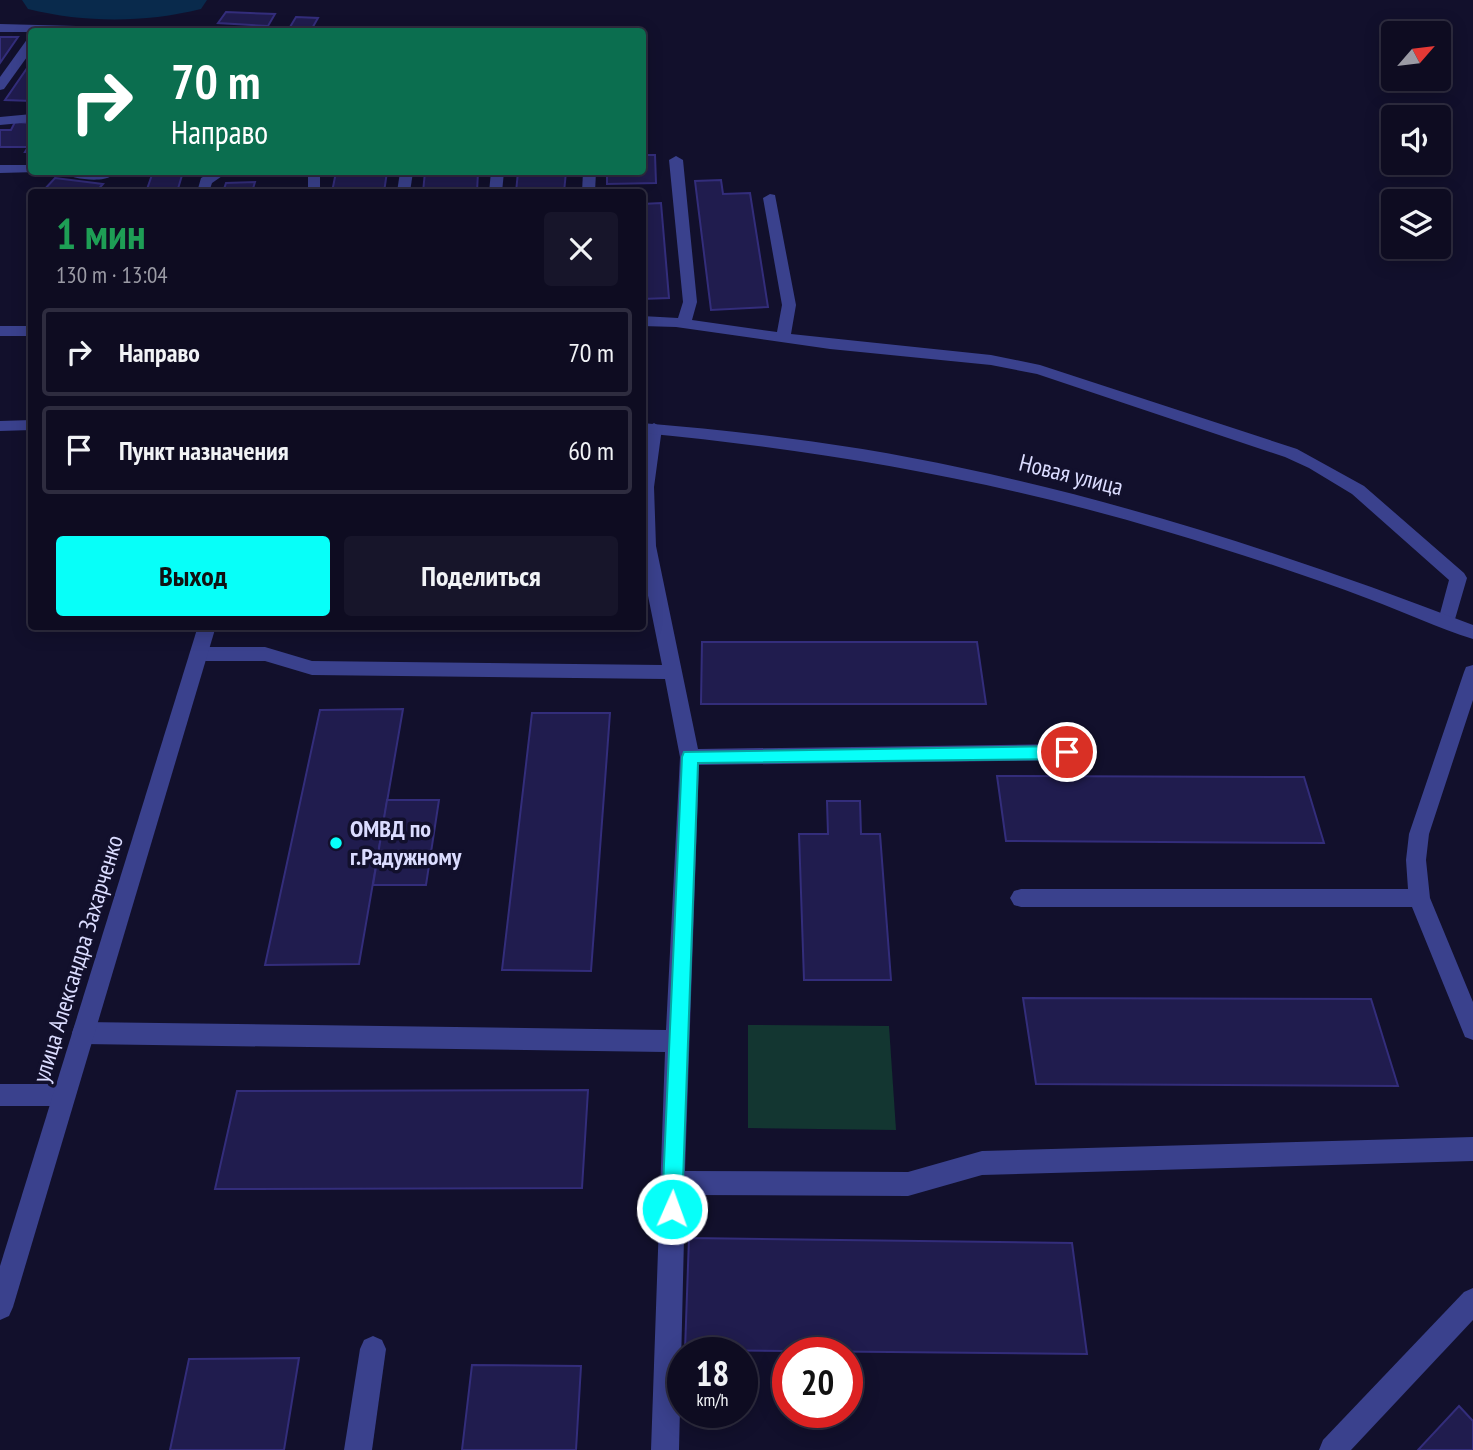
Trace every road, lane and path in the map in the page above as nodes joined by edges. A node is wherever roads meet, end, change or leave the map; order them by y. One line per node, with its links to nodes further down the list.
1 (0, 28): 2 (street)
2 (28, 29)
3 (28, 47): 4 (street)
4 (0, 86)
5 (28, 118): 6 (street)
6 (0, 121)
7 (676, 160): 16 (street)
8 (0, 169): 9 (street)
9 (28, 169)
10 (90, 175): 12 (street)
11 (216, 175): 13 (street)
12 (104, 177)
13 (204, 189)
14 (771, 198): 19 (street)
15 (646, 321): 16 (street)
16 (684, 323): 19 (street)
17 (0, 331): 18 (street)
18 (28, 331)
19 (783, 337): 25 (street)
20 (28, 425): 21 (street)
21 (0, 426)
22 (648, 428): 23 (street); 25 (street, Новая улица)
23 (646, 456)
24 (646, 530): 29 (street)
25 (1447, 621): 27 (street, Новая улица)
26 (206, 630): 28 (street, улица Александра Захарченко)
27 (1473, 632)
28 (199, 654): 29 (street); 36 (street, улица Александра Захарченко)
29 (672, 672): 32 (street)
30 (1473, 672): 34 (street)
31 (1067, 752): 32 (street)
32 (690, 757): 37 (street)
33 (1021, 898): 34 (street)
34 (1419, 898): 35 (street)
35 (1473, 1029)
36 (83, 1033): 37 (street); 39 (street, улица Александра Захарченко)
37 (677, 1041): 41 (street)
38 (0, 1095): 39 (street)
39 (63, 1095): 43 (street, улица Александра Захарченко)
40 (1473, 1149): 41 (street)
41 (673, 1183): 46 (street)
42 (1473, 1301): 47 (street)
43 (0, 1307)
44 (373, 1349): 45 (street)
45 (358, 1450)
46 (665, 1450)
47 (1333, 1450)

